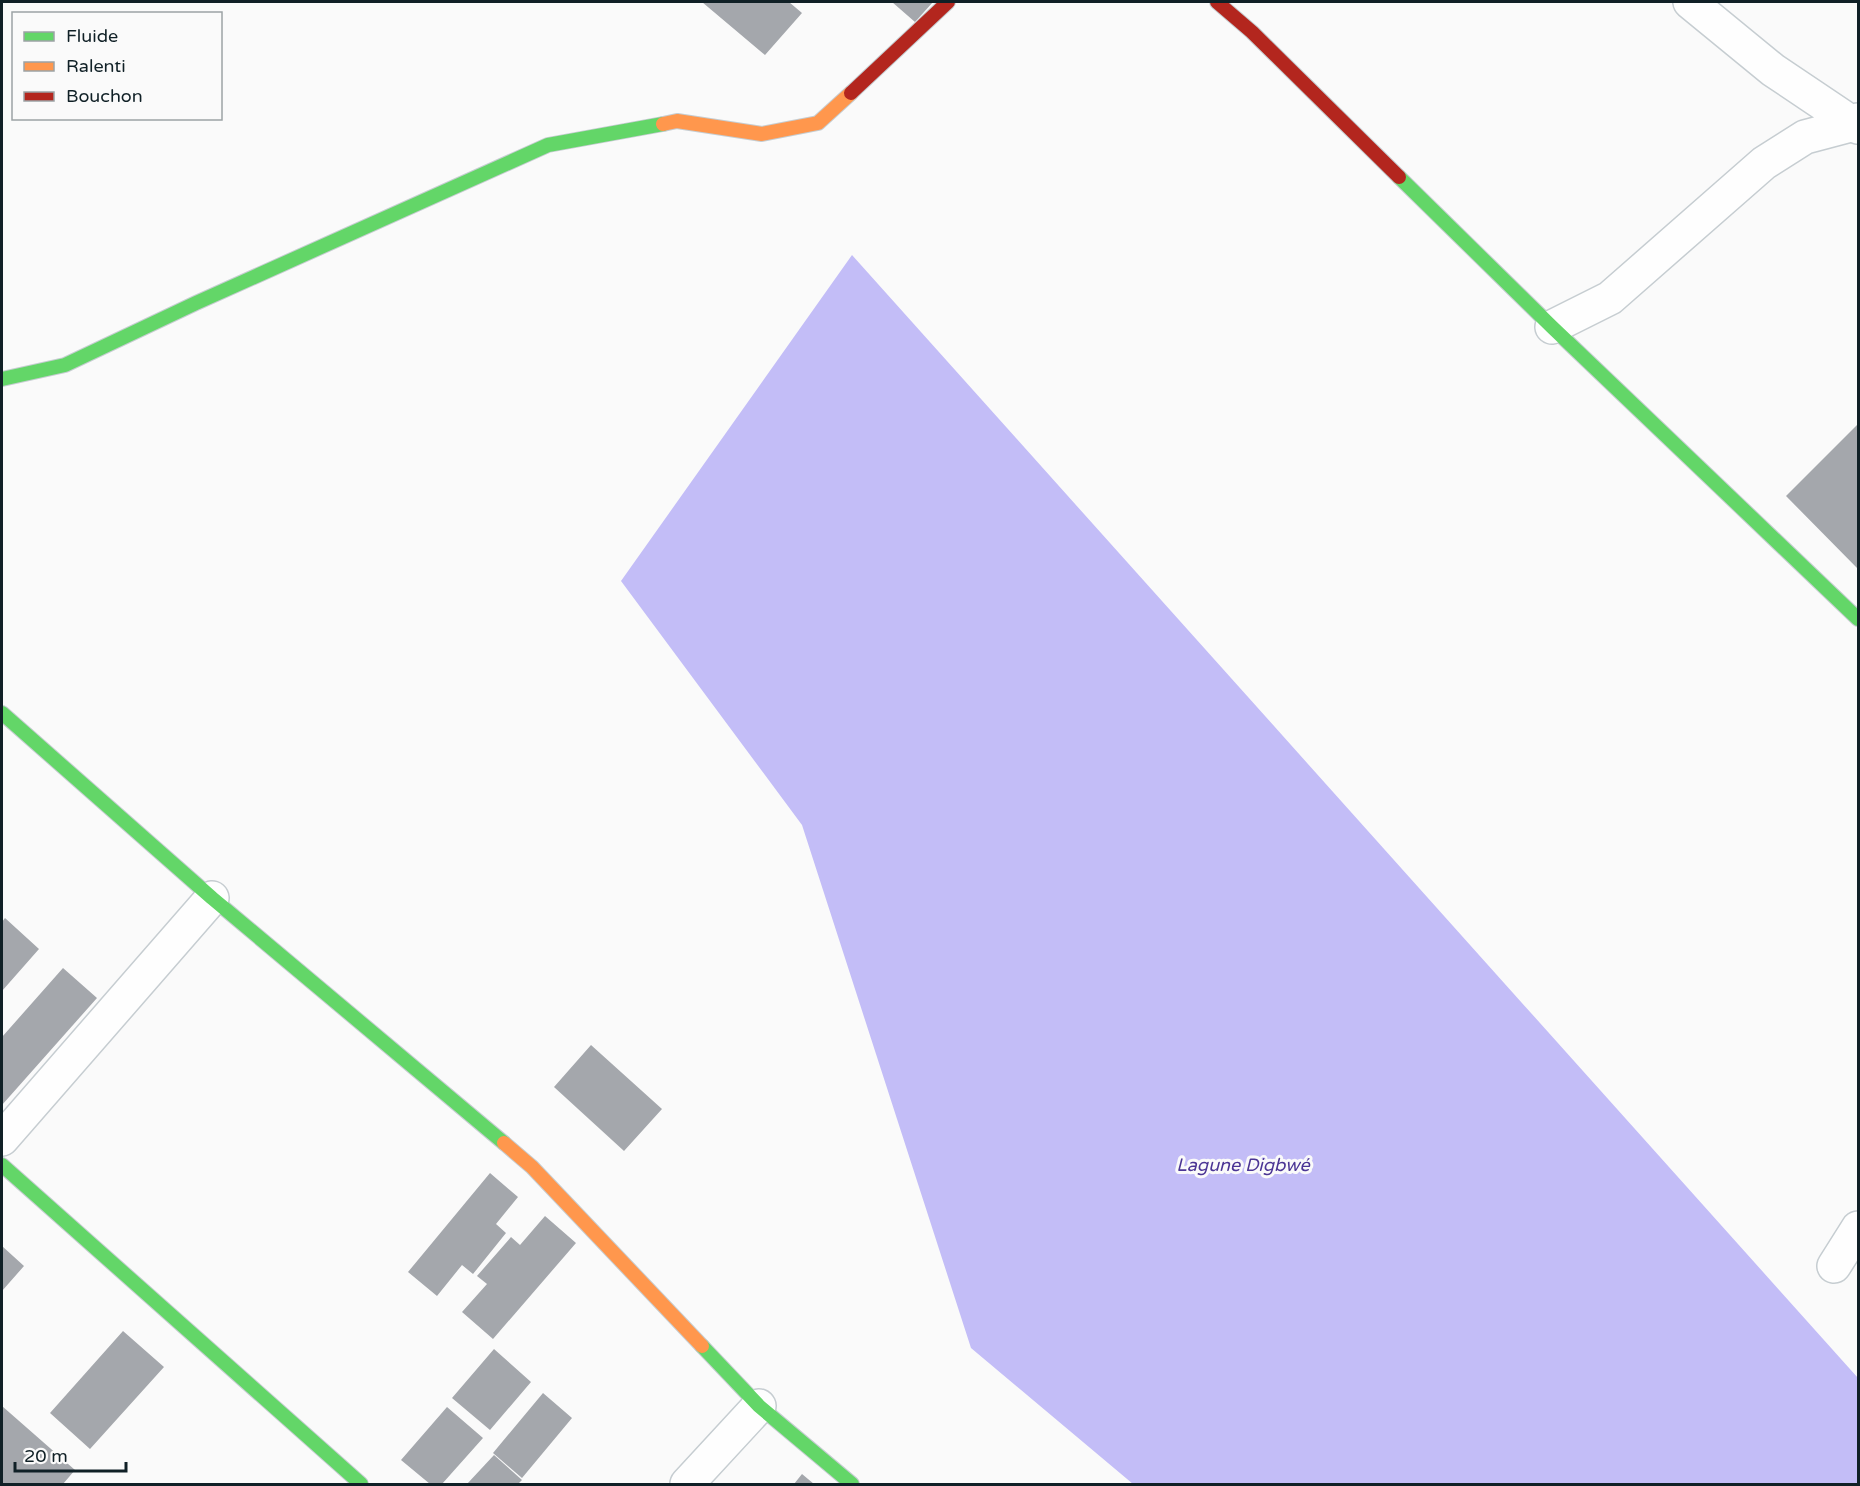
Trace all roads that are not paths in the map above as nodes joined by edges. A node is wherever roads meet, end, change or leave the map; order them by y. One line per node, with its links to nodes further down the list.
1 (948, 2): 6 (street)
2 (1217, 2): 5 (street)
3 (1690, 2): 4 (street)
4 (1857, 123): 5 (street)
5 (1552, 327): 7 (street)
6 (2, 379)
7 (1858, 619)
8 (2, 713): 9 (street)
9 (212, 898): 10 (street); 14 (street)
10 (2, 1139)
11 (2, 1165): 15 (street)
12 (1858, 1228): 13 (street)
13 (1834, 1266)
14 (759, 1406): 16 (street); 17 (street)
15 (362, 1485)
16 (687, 1485)
17 (852, 1485)

